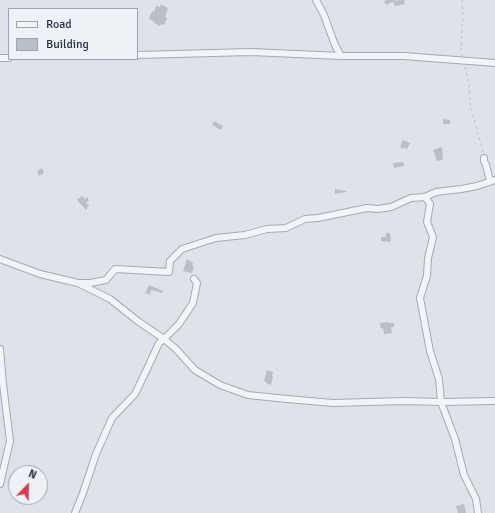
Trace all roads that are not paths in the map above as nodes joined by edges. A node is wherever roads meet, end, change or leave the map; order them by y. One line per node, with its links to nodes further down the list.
1 (316, 0): 3 (street)
2 (138, 55): 3 (street)
3 (341, 56): 4 (street)
4 (495, 63)
5 (484, 158): 6 (street)
6 (492, 180): 7 (street)
7 (425, 197): 10 (street); 14 (street)
8 (1, 260): 10 (street)
9 (194, 279): 11 (street)
10 (78, 283): 11 (street)
11 (164, 339): 14 (street); 16 (street)
12 (0, 349): 15 (street)
13 (495, 401): 14 (street)
14 (441, 402): 17 (street)
15 (0, 484)
16 (75, 513)
17 (478, 513)

